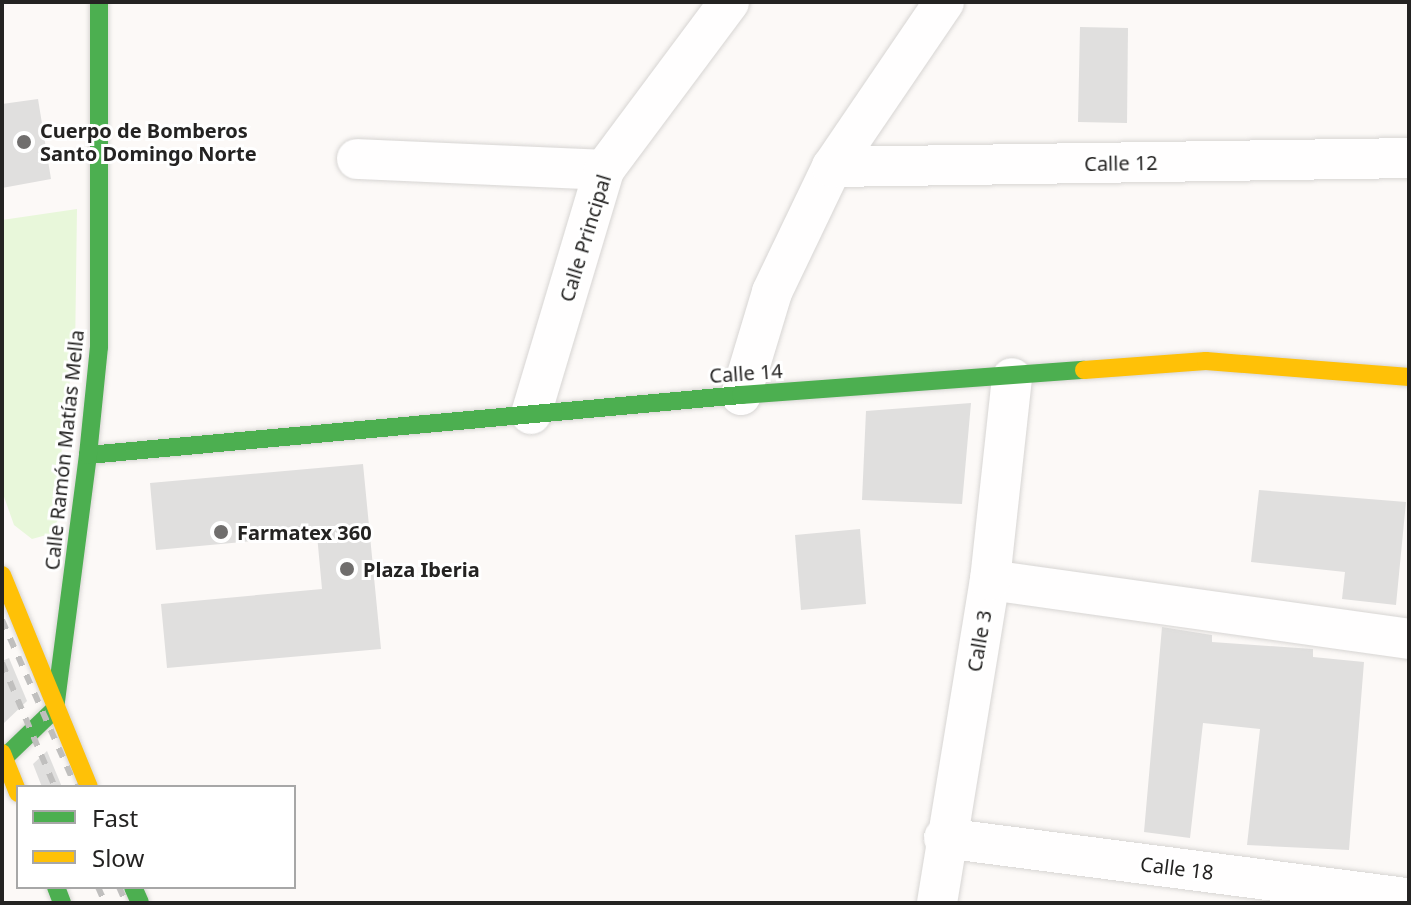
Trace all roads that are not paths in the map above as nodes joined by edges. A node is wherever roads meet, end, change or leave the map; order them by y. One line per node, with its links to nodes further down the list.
1 (99, 2): 12 (street, Calle Ramón Matías Mella)
2 (729, 2): 7 (street, Calle Principal)
3 (944, 2): 6 (street)
4 (1409, 158): 6 (street, Calle 12)
5 (357, 159): 7 (street)
6 (832, 167): 10 (street)
7 (604, 170): 11 (street, Calle Principal)
8 (1409, 377): 9 (street, Calle 14)
9 (1012, 378): 10 (street, Calle 14); 14 (street, Calle 3)
10 (741, 395): 11 (street, Calle 14)
11 (531, 414): 12 (street, Calle 14)
12 (88, 455): 16 (street, Calle Ramón Matías Mella)
13 (2, 575): 16 (street)
14 (990, 580): 15 (street); 20 (street, Calle 3)
15 (1409, 639)
16 (55, 709): 17 (street); 18 (street)
17 (3, 755): 19 (street)
18 (88, 785)
19 (16, 788)
20 (944, 838): 21 (street, Calle 18); 22 (street, Calle 3)
21 (1409, 898)
22 (937, 903)

